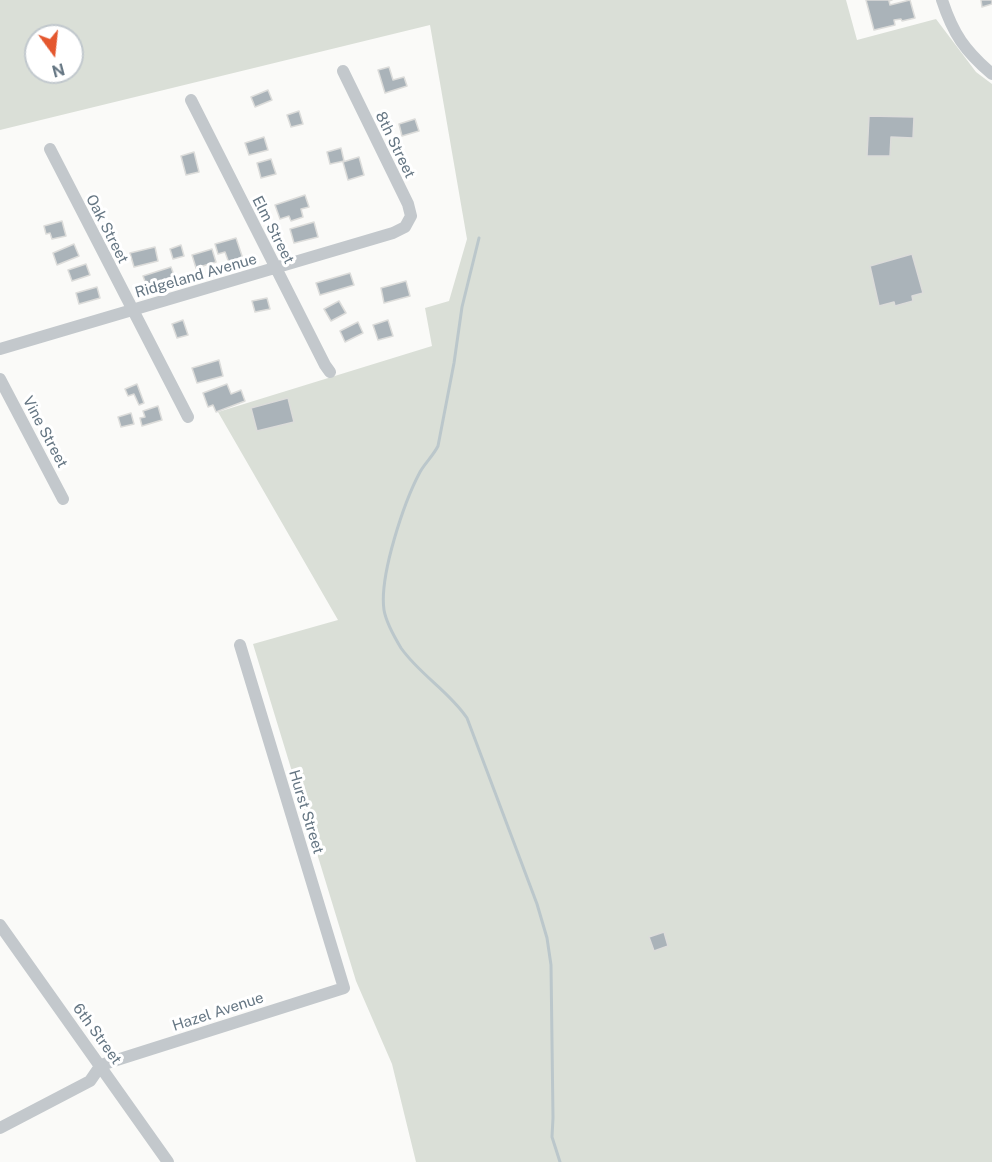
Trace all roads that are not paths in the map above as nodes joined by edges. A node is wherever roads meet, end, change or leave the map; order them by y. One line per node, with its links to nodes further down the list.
1 (942, 0): 3 (street)
2 (343, 71): 6 (street, 8th Street)
3 (992, 74)
4 (191, 100): 7 (street, Elm Street)
5 (50, 149): 8 (street, Oak Street)
6 (400, 231): 7 (street, Ridgeland Avenue)
7 (275, 268): 8 (street, Ridgeland Avenue); 10 (street, Elm Street)
8 (131, 310): 9 (street, Ridgeland Avenue); 12 (street, Oak Street)
9 (0, 349)
10 (330, 372)
11 (0, 379): 13 (street, Vine Street)
12 (188, 417)
13 (63, 499)
14 (240, 645): 16 (street, Hurst Street)
15 (0, 925): 17 (street, 6th Street)
16 (344, 988): 17 (street, Hazel Avenue)
17 (101, 1065): 18 (street); 19 (street, 6th Street)
18 (0, 1128)
19 (168, 1162)

